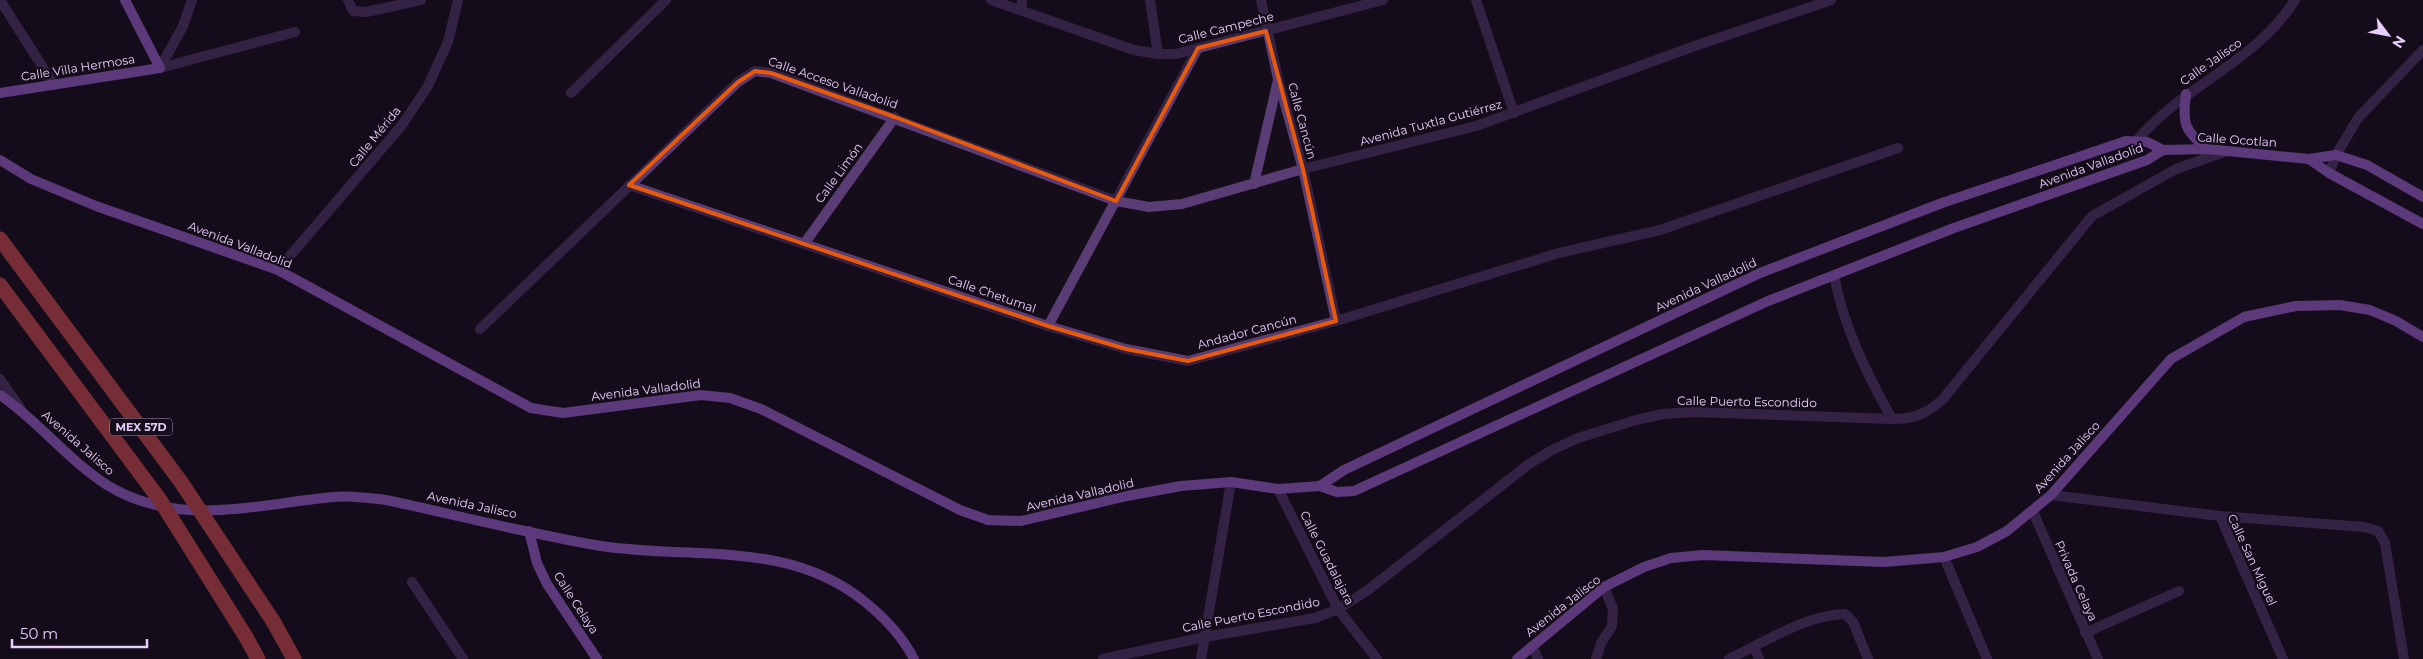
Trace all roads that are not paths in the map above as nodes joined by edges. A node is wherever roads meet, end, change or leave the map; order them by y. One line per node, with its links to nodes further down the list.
1 (0, 0): 23 (street)
2 (125, 0): 21 (main road)
3 (192, 0): 21 (street)
4 (348, 0): 5 (street)
5 (420, 0)
6 (458, 0): 46 (street, Calle Mérida)
7 (666, 0): 25 (street)
8 (991, 0): 15 (street, Calle Campeche)
9 (1150, 0): 20 (street)
10 (1261, 0): 16 (street, Calle Cancún)
11 (1383, 0): 16 (street, Calle Campeche)
12 (1476, 0): 27 (street)
13 (1831, 0): 27 (street, Avenida Tuxtla Gutiérrez)
14 (2295, 0): 26 (street, Calle Jalisco)
15 (1022, 5): 20 (street, Calle Campeche)
16 (1266, 31): 18 (street, Calle Campeche); 22 (street, Calle Cancún)
17 (295, 32): 21 (street, Calle Villa Hermosa)
18 (1198, 48): 20 (street, Calle Campeche); 42 (street, Calle Chetumal)
19 (2423, 50): 34 (street)
20 (1158, 54)
21 (160, 68): 23 (main road, Calle Villa Hermosa)
22 (1278, 79): 37 (street, Calle Cancún); 39 (street)
23 (54, 85): 24 (main road, Calle Villa Hermosa)
24 (0, 93)
25 (571, 94)
26 (2186, 94): 29 (street, Calle Jalisco); 31 (main road)
27 (1514, 113): 37 (street, Avenida Tuxtla Gutiérrez)
28 (895, 117): 40 (street, Calle Acceso Valladolid); 42 (street, Calle Acceso Valladolid); 45 (street, Calle Limón)
29 (2137, 140): 32 (main road, Avenida Valladolid); 58 (main road, Avenida Valladolid)
30 (1898, 148): 49 (street, Andador Cancún)
31 (2207, 149): 32 (main road, Calle Ocotlan); 33 (main road, Calle Ocotlan)
32 (2163, 150): 47 (main road, Avenida Valladolid)
33 (2227, 151): 35 (main road, Calle Ocotlan); 56 (street, Calle Puerto Escondido)
34 (2336, 155): 35 (main road, Calle Ocotlan); 38 (street); 41 (main road, Calle Ocotlan)
35 (2309, 159): 38 (main road, Calle Ocotlan)
36 (0, 160): 46 (main road, Avenida Valladolid)
37 (1303, 169): 39 (street, Avenida Tuxtla Gutiérrez); 49 (street, Calle Cancún)
38 (2329, 173): 43 (main road, Calle Ocotlan)
39 (1254, 184): 42 (street, Avenida Tuxtla Gutiérrez)
40 (629, 185): 45 (street, Calle Chetumal); 51 (street, Calle Acceso Valladolid)
41 (2423, 197)
42 (1116, 201): 50 (street, Calle Chetumal)
43 (2423, 224)
44 (0, 238): 74 (highway, MEX 57D, bridge)
45 (804, 244): 50 (street, Calle Chetumal)
46 (278, 270): 57 (main road, Avenida Valladolid)
47 (1834, 275): 56 (street); 58 (main road, Avenida Valladolid)
48 (0, 285): 73 (highway, MEX 57D, bridge)
49 (1336, 321): 50 (street, Andador Cancún)
50 (1048, 326)
51 (480, 328)
52 (2423, 337): 60 (main road, Avenida Jalisco)
53 (0, 379): 55 (street, Avenida Jalisco)
54 (0, 395): 55 (main road, Avenida Jalisco)
55 (20, 409): 63 (main road, Avenida Jalisco)
56 (1892, 419): 68 (street, Calle Puerto Escondido)
57 (1231, 482): 59 (main road, Avenida Valladolid); 70 (street)
58 (1320, 486): 59 (main road, Avenida Valladolid)
59 (1278, 489): 68 (street, Calle Guadalajara)
60 (2051, 495): 61 (main road, Avenida Jalisco); 62 (street, Calle San Miguel)
61 (2032, 512): 64 (main road, Avenida Jalisco); 69 (street, Privada Celaya)
62 (2220, 516): 89 (street, Calle San Miguel); 90 (street)
63 (529, 531): 76 (main road, Calle Celaya); 77 (main road, Avenida Jalisco)
64 (1944, 557): 66 (main road, Avenida Jalisco); 87 (street)
65 (412, 582): 75 (street)
66 (1604, 587): 71 (main road, Avenida Jalisco); 83 (street)
67 (2179, 590): 69 (street)
68 (1338, 609): 70 (street, Calle Puerto Escondido); 80 (street, Calle Guadalajara)
69 (2085, 633): 88 (street, Privada Celaya)
70 (1205, 637): 78 (street, Calle Puerto Escondido); 79 (street)
71 (1532, 646): 81 (main road, Avenida Jalisco); 82 (street)
72 (1754, 647): 84 (street); 85 (street); 86 (street)
73 (258, 659)
74 (294, 659)
75 (463, 659)
76 (597, 659)
77 (914, 659)
78 (1103, 659)
79 (1200, 659)
80 (1377, 659)
81 (1517, 659)
82 (1538, 659)
83 (1596, 659)
84 (1729, 659)
85 (1759, 659)
86 (1868, 659)
87 (1987, 659)
88 (2098, 659)
89 (2283, 659)
90 (2404, 659)

